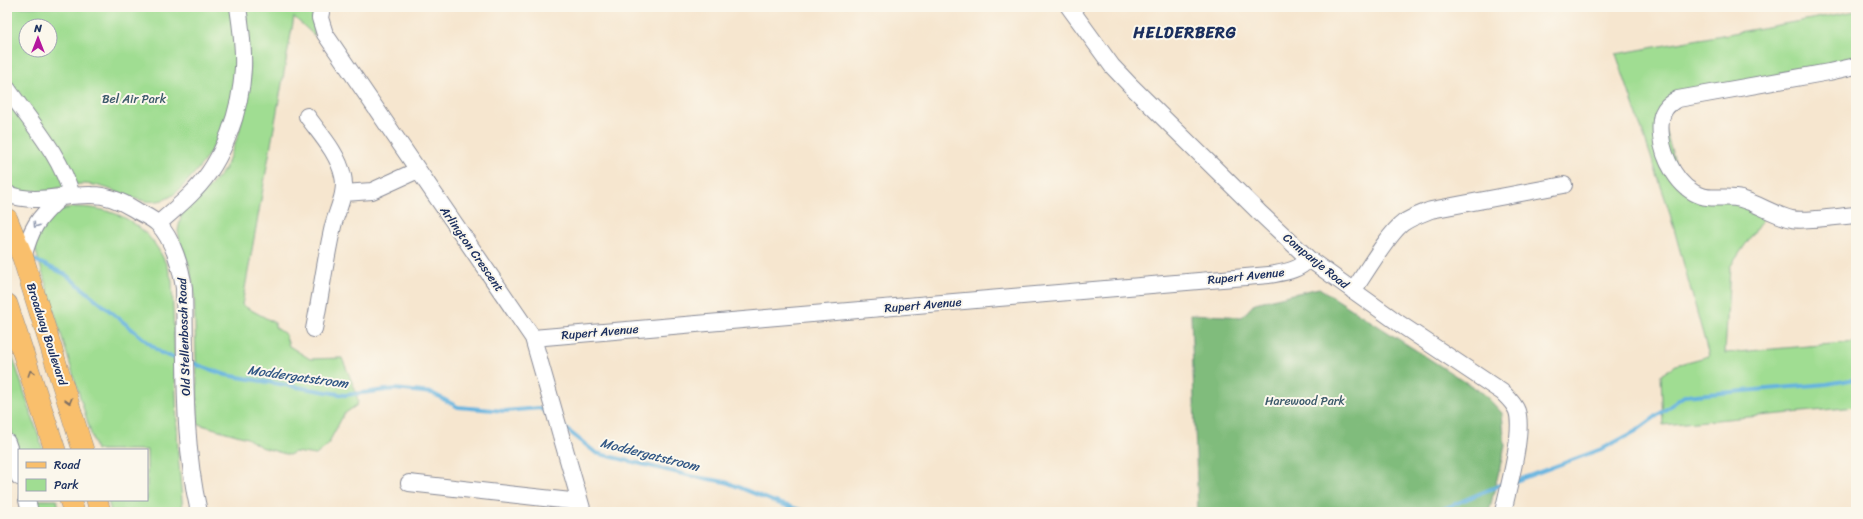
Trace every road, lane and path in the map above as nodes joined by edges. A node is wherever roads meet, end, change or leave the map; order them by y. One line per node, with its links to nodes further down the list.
1 (238, 7): 14 (street)
2 (322, 7): 7 (street, Arlington Crescent)
3 (1069, 7): 16 (street, Companje Road)
4 (1856, 66): 12 (street)
5 (7, 88): 11 (street)
6 (307, 116): 9 (street)
7 (418, 170): 9 (street); 20 (street, Arlington Crescent)
8 (1564, 186): 17 (street)
9 (344, 193): 19 (street)
10 (7, 194): 11 (street, Old Stellenbosch Road)
11 (66, 197): 14 (street, Old Stellenbosch Road); 15 (street, one-way to 15)
12 (1856, 215)
13 (7, 219): 15 (main road, Broadway Boulevard)
14 (158, 224): 33 (street, Old Stellenbosch Road)
15 (23, 258): 23 (main road, Broadway Boulevard, one-way to 23)
16 (1309, 259): 17 (street, Companje Road); 20 (street, Rupert Avenue)
17 (1353, 291): 34 (street, Companje Road)
18 (7, 304): 22 (main road, one-way to 18)
19 (314, 329)
20 (533, 338): 29 (street, Arlington Crescent)
21 (7, 442): 24 (street)
22 (55, 449)
23 (83, 449)
24 (18, 474)
25 (409, 483): 29 (street)
26 (27, 501): 30 (street)
27 (70, 501): 31 (main road)
28 (96, 501): 32 (main road)
29 (582, 507)
30 (30, 512)
31 (74, 512)
32 (100, 512)
33 (199, 512)
34 (1503, 512)

